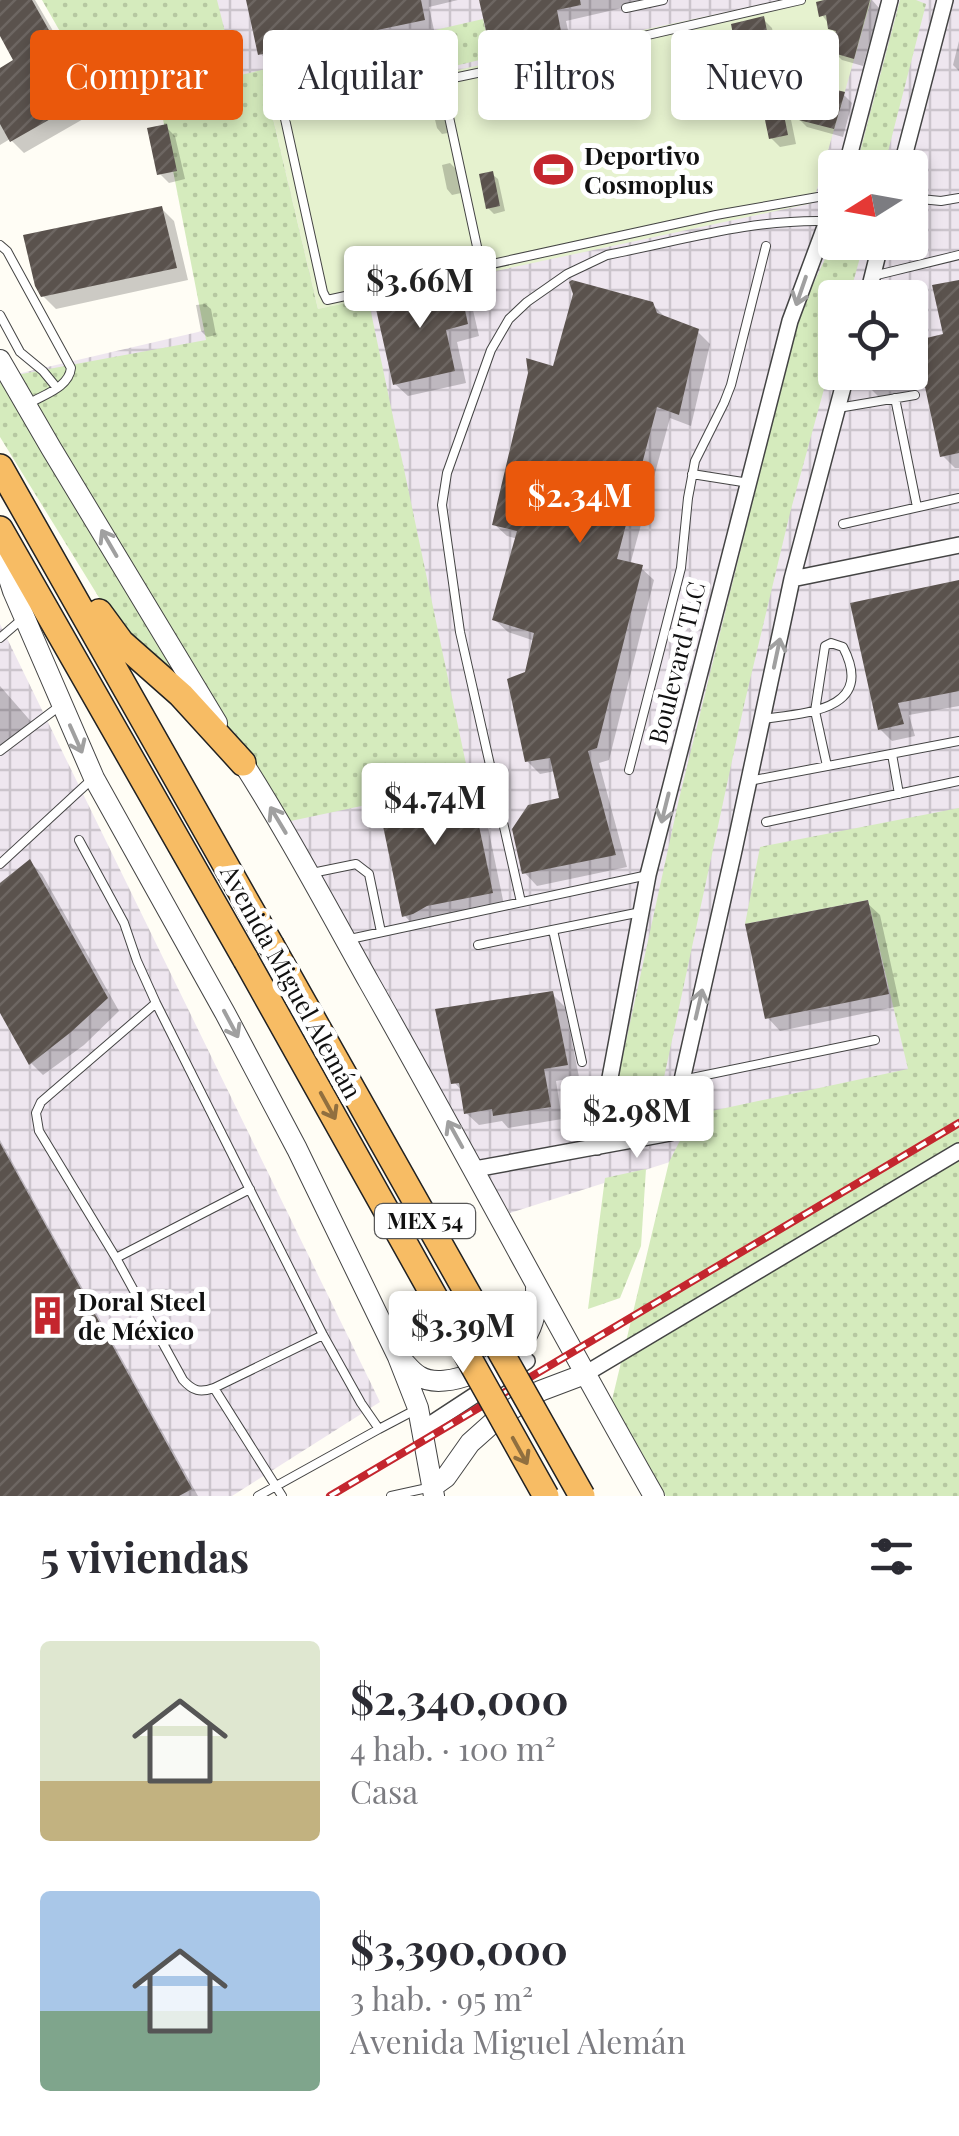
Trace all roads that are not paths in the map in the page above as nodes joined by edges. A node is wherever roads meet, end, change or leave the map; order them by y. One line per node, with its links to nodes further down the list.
1 (663, 0): 5 (lane)
2 (801, 0): 6 (lane)
3 (890, 0): 9 (street)
4 (945, 0): 10 (street)
5 (626, 8)
6 (458, 76)
7 (285, 120): 20 (lane)
8 (450, 120): 20 (lane)
9 (851, 150)
10 (906, 150)
11 (959, 198): 13 (lane)
12 (818, 200): 20 (lane)
13 (928, 200)
14 (818, 221): 62 (lane)
15 (818, 243): 33 (street, Boulevard TLC, one-way to 33)
16 (0, 245): 25 (lane)
17 (766, 246): 32 (lane)
18 (959, 256): 21 (lane)
19 (877, 260): 21 (street)
20 (481, 265)
21 (872, 276): 22 (street)
22 (871, 280)
23 (0, 315): 25 (lane)
24 (0, 360): 29 (street)
25 (57, 388): 29 (lane)
26 (842, 390): 30 (street)
27 (915, 395): 28 (lane)
28 (894, 398): 30 (lane); 35 (lane)
29 (26, 405): 50 (street, one-way to 29)
30 (838, 408): 41 (street)
31 (0, 466): 50 (highway); 91 (highway, Avenida Miguel Alemán / MEX 54, bridge)
32 (692, 474): 33 (lane); 52 (lane)
33 (749, 483): 61 (street, Boulevard TLC, one-way to 61)
34 (959, 498): 35 (lane)
35 (917, 507): 36 (lane)
36 (843, 524)
37 (0, 529): 90 (highway, Avenida Miguel Alemán / MEX 54, one-way to 90, bridge)
38 (959, 545): 41 (street)
39 (0, 551): 42 (street)
40 (0, 571): 42 (street)
41 (792, 580): 46 (street, one-way to 41)
42 (24, 617): 43 (lane); 44 (street)
43 (0, 638)
44 (61, 705): 48 (lane); 53 (street, one-way to 53)
45 (814, 711): 45 (lane); 46 (lane); 51 (lane)
46 (762, 720): 54 (street)
47 (959, 742): 49 (lane)
48 (0, 750)
49 (892, 754): 51 (lane); 56 (lane)
50 (244, 763): 60 (street, one-way to 50)
51 (827, 766): 54 (lane)
52 (629, 770)
53 (94, 778): 59 (lane); 79 (street, one-way to 79)
54 (749, 781): 71 (street, one-way to 54)
55 (959, 781): 56 (lane)
56 (899, 794): 57 (lane)
57 (766, 822)
58 (79, 840): 68 (lane)
59 (0, 864)
60 (310, 874): 65 (lane); 66 (street)
61 (648, 875): 62 (lane); 63 (street, Boulevard TLC)
62 (521, 902): 65 (lane)
63 (641, 912): 64 (lane); 72 (street, Boulevard TLC)
64 (553, 930): 67 (lane); 70 (lane)
65 (382, 932): 66 (lane)
66 (346, 940): 74 (street, one-way to 66)
67 (478, 945)
68 (156, 1003): 75 (lane); 76 (lane)
69 (875, 1040): 71 (lane)
70 (582, 1062)
71 (682, 1080): 72 (street)
72 (596, 1147): 74 (street)
73 (959, 1151): 81 (street)
74 (475, 1169): 77 (street)
75 (250, 1189): 76 (lane); 78 (lane)
76 (116, 1258): 82 (lane)
77 (536, 1281): 79 (street); 81 (street)
78 (324, 1335): 82 (lane); 84 (lane)
79 (398, 1357): 83 (street)
80 (528, 1361): 83 (street)
81 (585, 1374): 86 (street); 92 (street)
82 (214, 1388): 85 (lane)
83 (421, 1419): 84 (lane); 86 (street)
84 (378, 1429): 85 (lane)
85 (276, 1485): 87 (lane); 88 (lane)
86 (433, 1491): 89 (lane)
87 (258, 1496)
88 (282, 1496)
89 (391, 1496)
90 (546, 1496)
91 (582, 1496)
92 (654, 1496)

